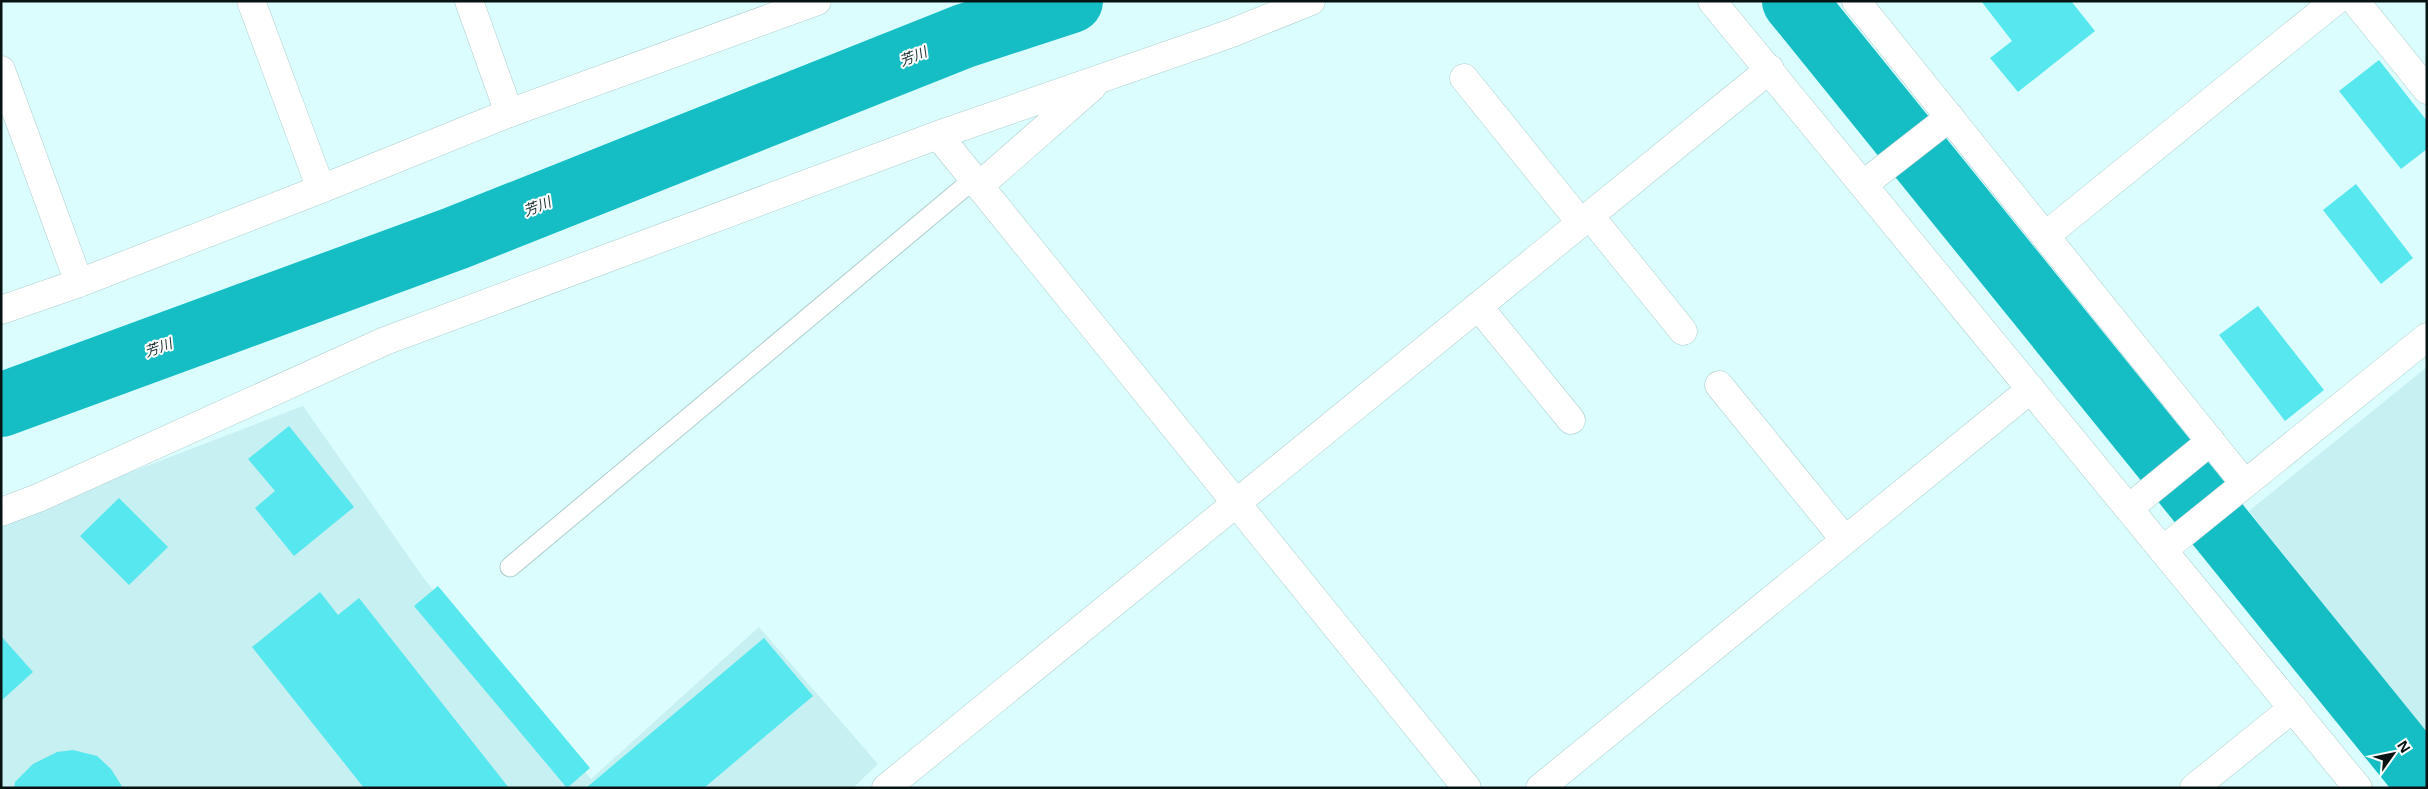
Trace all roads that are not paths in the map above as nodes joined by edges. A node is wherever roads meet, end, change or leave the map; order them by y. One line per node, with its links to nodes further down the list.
1 (251, 1): 19 (street)
2 (469, 1): 14 (street)
3 (818, 1): 14 (street)
4 (1311, 1): 11 (street)
5 (1712, 1): 9 (street)
6 (1856, 1): 15 (street)
7 (2335, 1): 21 (street)
8 (2355, 1): 13 (street)
9 (1770, 69): 18 (street); 20 (street)
10 (1, 70): 22 (street)
11 (1103, 78): 16 (street); 17 (street)
12 (1464, 78): 20 (street)
13 (2427, 90)
14 (509, 113): 19 (street)
15 (1943, 122): 18 (street); 21 (street)
16 (938, 135): 17 (street); 34 (street)
17 (976, 182): 32 (street); 37 (lane)
18 (1864, 184): 28 (street)
19 (321, 189): 22 (street)
20 (1585, 219): 23 (street); 25 (street)
21 (2045, 236): 30 (street)
22 (78, 283): 24 (street)
23 (1478, 306): 29 (street); 32 (street)
24 (1, 310)
25 (1683, 331)
26 (2427, 337): 31 (street)
27 (1719, 385): 35 (street)
28 (2031, 389): 33 (street); 35 (street)
29 (1571, 420)
30 (2204, 447): 31 (street); 33 (street)
31 (2238, 490): 36 (street)
32 (1236, 503): 39 (street); 40 (street)
33 (2129, 508): 36 (street)
34 (1, 512)
35 (1845, 540): 41 (street)
36 (2164, 550): 38 (street)
37 (510, 567)
38 (2293, 708): 42 (street); 43 (street)
39 (886, 788)
40 (1467, 788)
41 (1540, 788)
42 (2194, 788)
43 (2358, 788)

